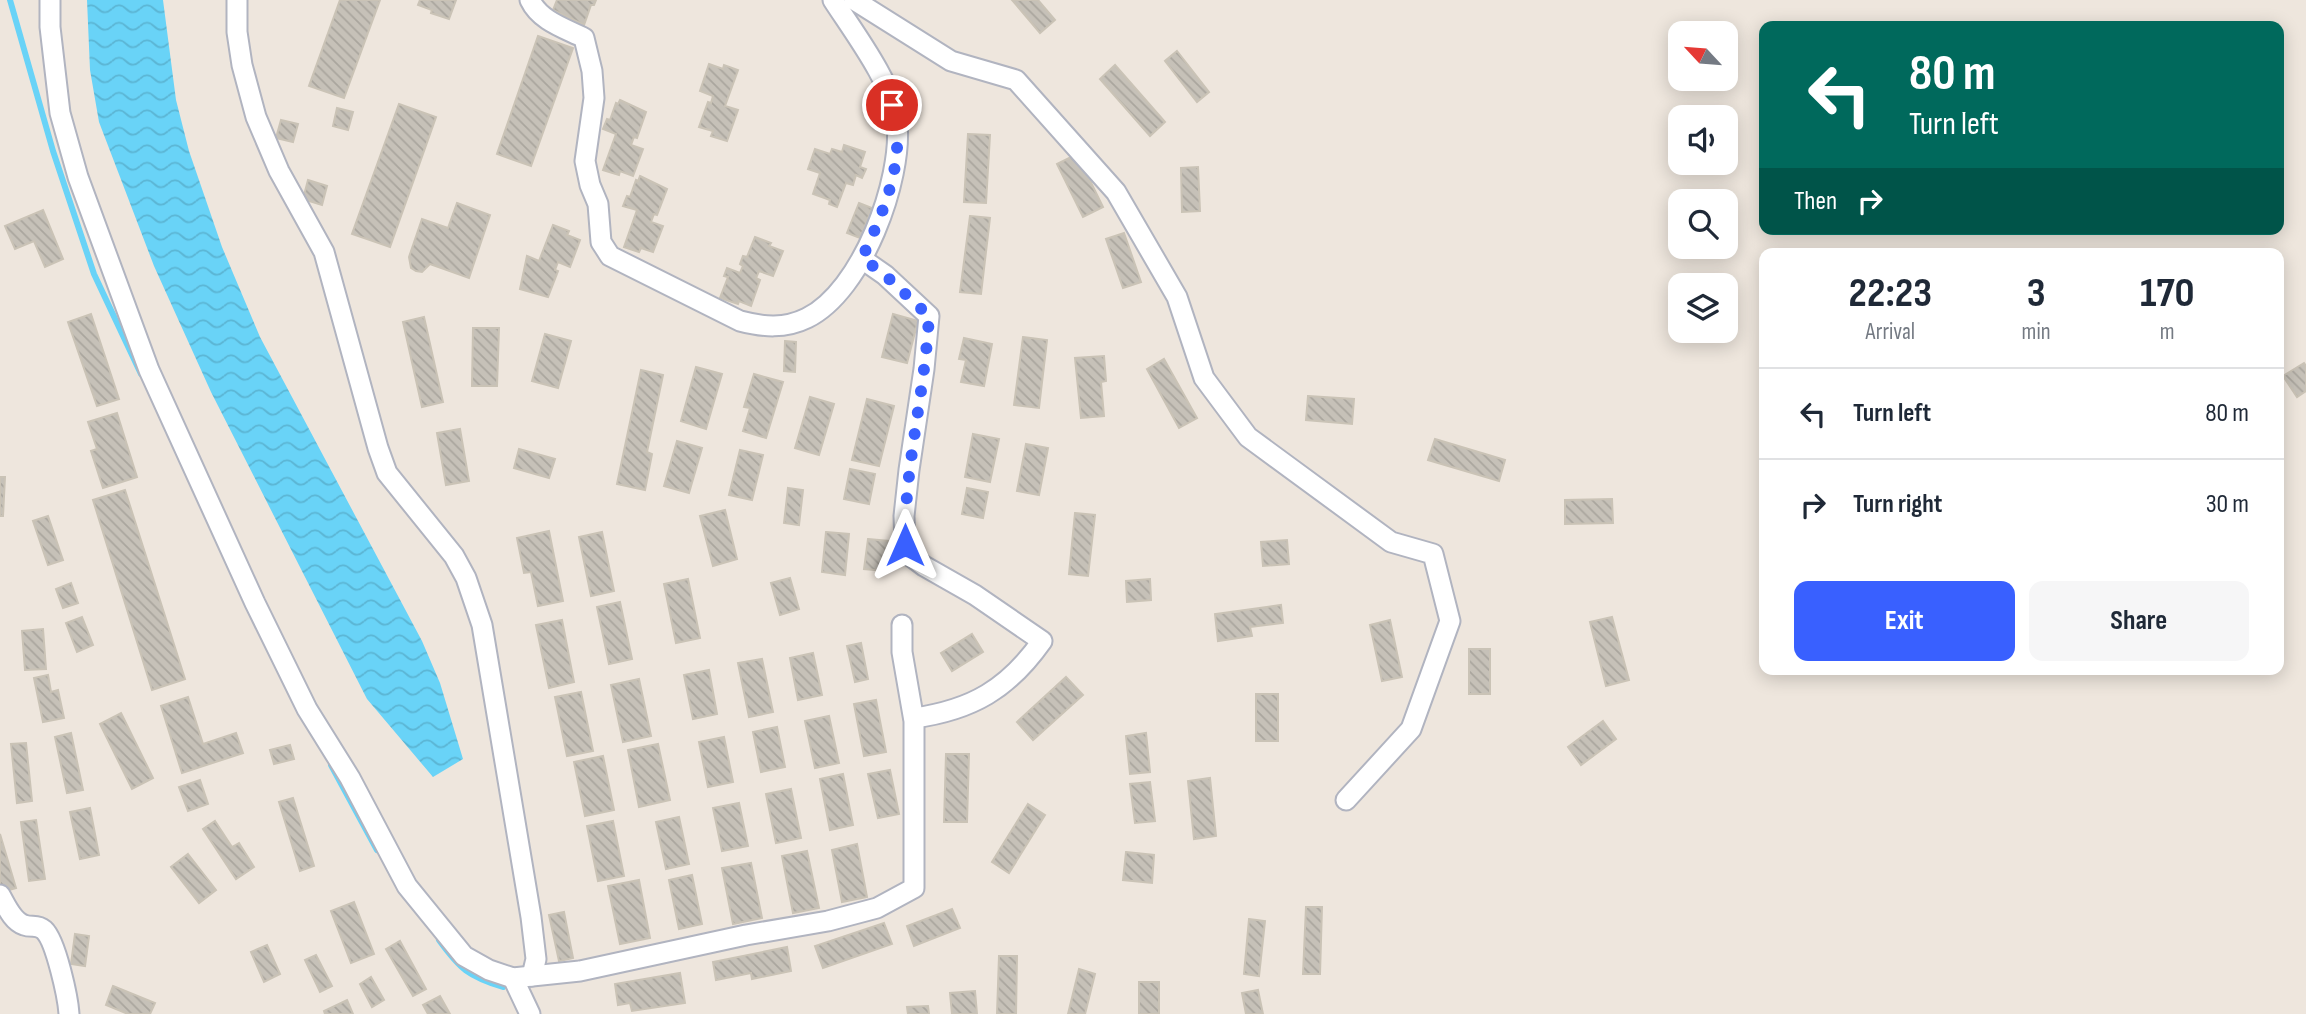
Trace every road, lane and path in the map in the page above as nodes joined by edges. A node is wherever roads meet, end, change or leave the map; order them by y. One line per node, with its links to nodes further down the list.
1 (50, 0): 11 (street)
2 (237, 0): 11 (street)
3 (530, 0): 6 (street)
4 (833, 0): 6 (street)
5 (855, 0): 9 (street)
6 (862, 258): 8 (street)
7 (902, 625): 8 (street)
8 (914, 718): 11 (street)
9 (1346, 800)
10 (0, 895): 12 (street)
11 (522, 976): 13 (street)
12 (69, 1014)
13 (530, 1014)

